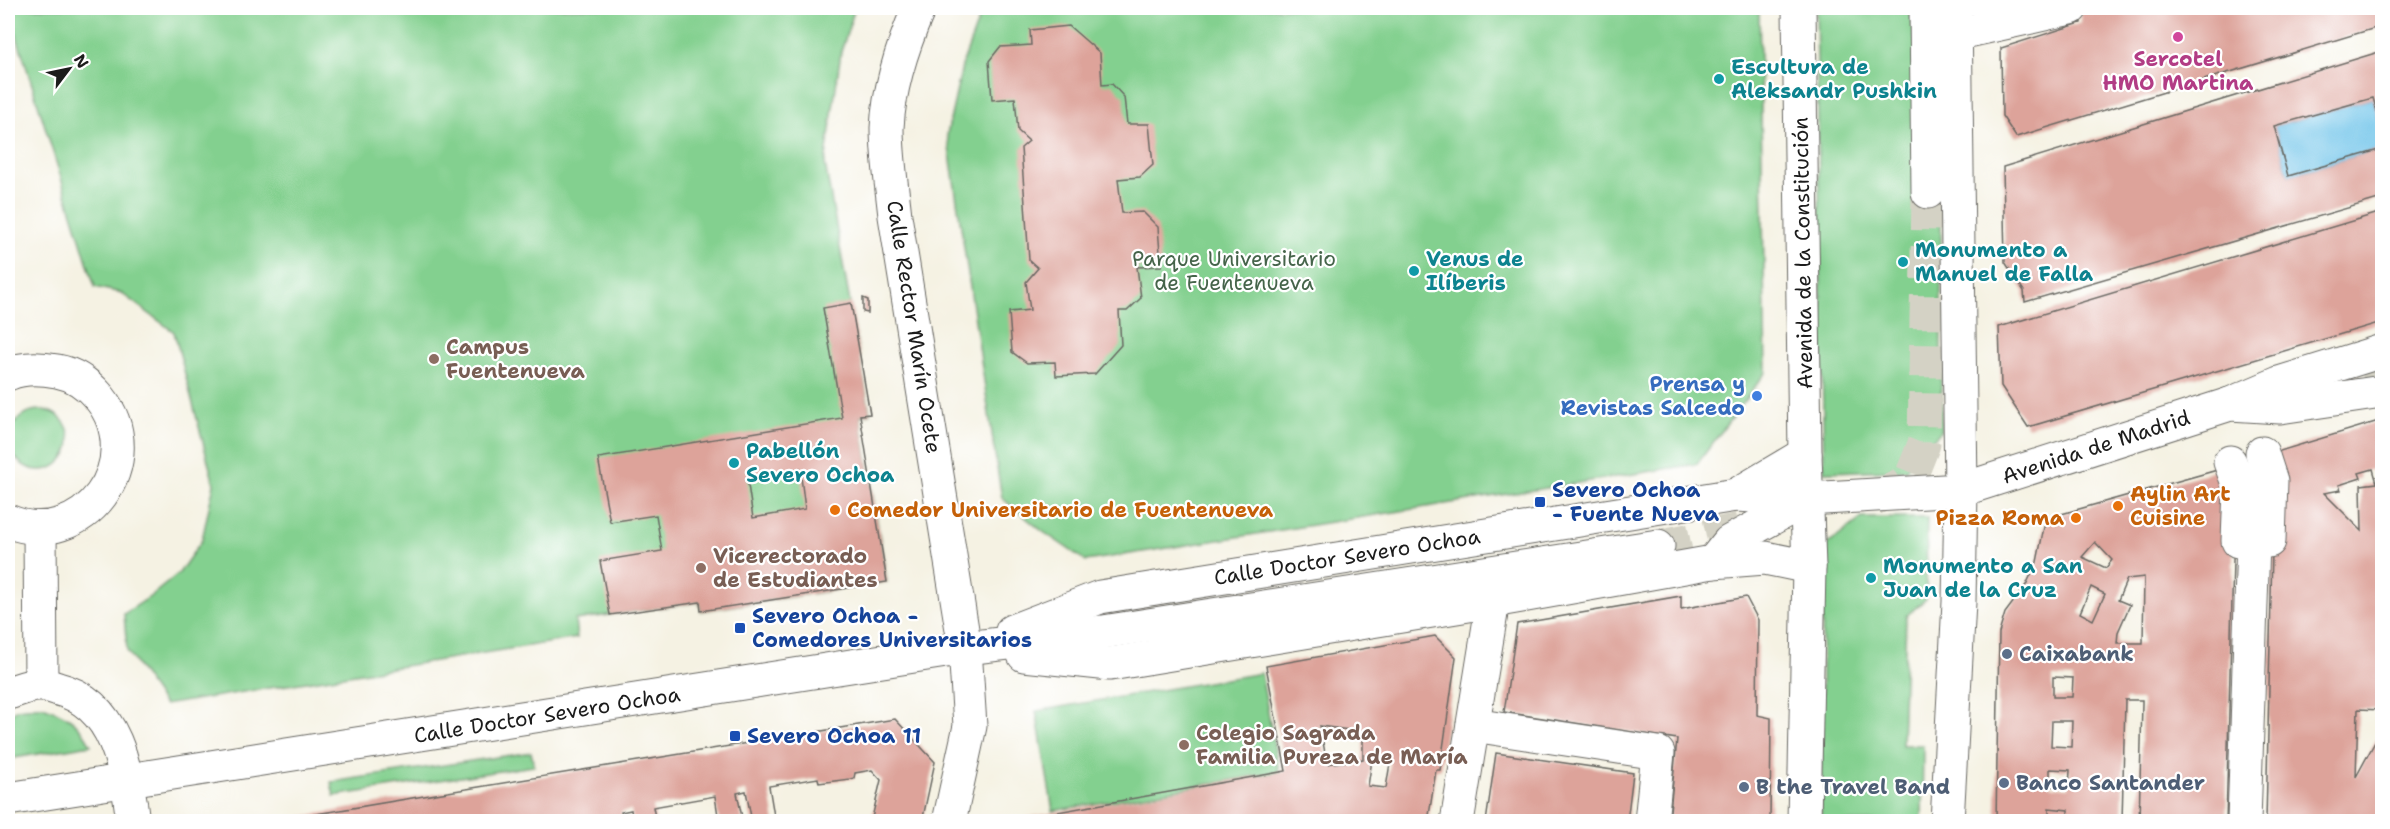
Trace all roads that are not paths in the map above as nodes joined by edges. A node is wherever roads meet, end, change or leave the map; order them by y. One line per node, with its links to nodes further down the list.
1 (919, 8): 24 (main road, Calle Rector Marín Ocete)
2 (1799, 8): 12 (main road, Avenida de la Constitución)
3 (1926, 8): 6 (main road)
4 (2071, 8): 5 (main road)
5 (1955, 21): 14 (main road)
6 (1928, 192)
7 (2382, 351): 10 (main road, Avenida de Madrid)
8 (10, 365): 18 (main road)
9 (2382, 392): 10 (main road, Avenida de Madrid)
10 (2230, 404): 14 (main road, Avenida de Madrid)
11 (2262, 453): 19 (main road)
12 (1805, 454): 15 (main road, Calle Doctor Severo Ochoa); 16 (main road, Avenida de la Constitución)
13 (2230, 462): 19 (main road)
14 (1961, 490): 16 (main road); 35 (main road)
15 (1736, 495): 16 (main road, Calle Doctor Severo Ochoa); 24 (main road, Calle Doctor Severo Ochoa)
16 (1807, 499): 21 (main road); 22 (main road, Avenida de la Constitución)
17 (8, 521): 18 (main road)
18 (40, 528): 25 (main road)
19 (2253, 541): 36 (main road)
20 (1658, 546): 24 (main road, Calle Doctor Severo Ochoa)
21 (1713, 562): 22 (main road, Calle Doctor Severo Ochoa); 23 (main road, Calle Doctor Severo Ochoa)
22 (1809, 567): 34 (main road, Avenida de la Constitución)
23 (1493, 602): 24 (main road, Calle Doctor Severo Ochoa); 27 (main road)
24 (965, 648): 28 (main road, Calle Doctor Severo Ochoa); 31 (main road, Calle Rector Marín Ocete)
25 (41, 684): 26 (main road); 28 (main road)
26 (8, 693)
27 (1473, 725): 32 (main road); 33 (main road)
28 (128, 781): 29 (main road, Calle Doctor Severo Ochoa); 30 (main road)
29 (8, 799)
30 (133, 822)
31 (949, 822)
32 (1457, 822)
33 (1651, 822)
34 (1804, 822)
35 (1947, 822)
36 (2244, 822)

